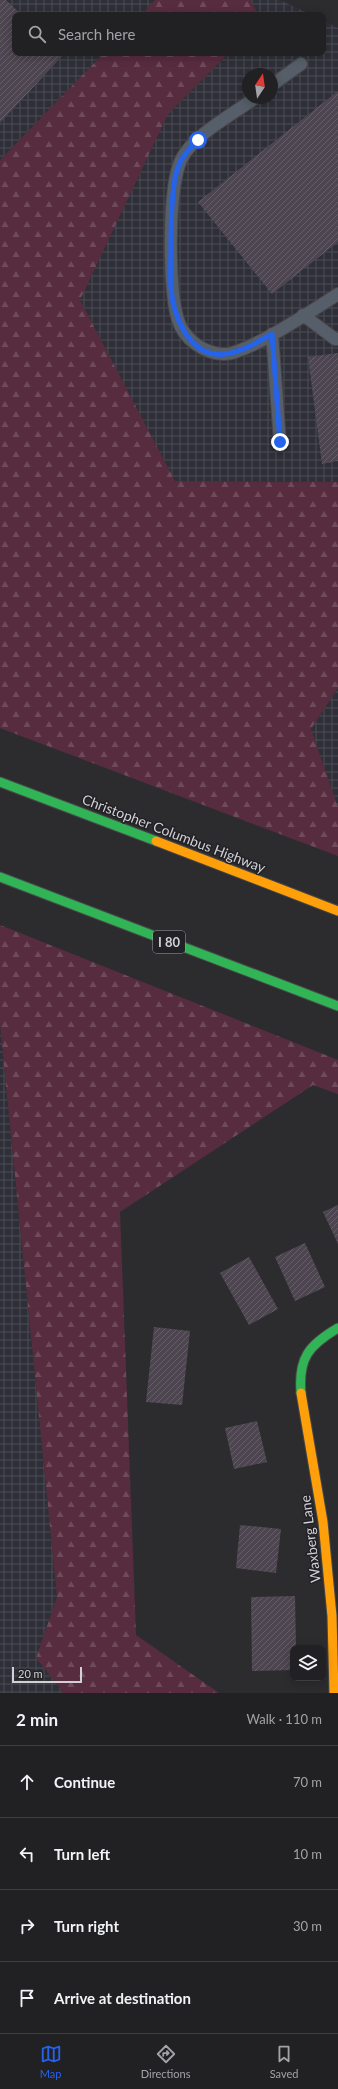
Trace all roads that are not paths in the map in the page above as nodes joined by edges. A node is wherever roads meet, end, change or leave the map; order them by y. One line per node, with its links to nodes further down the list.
1 (301, 64): 2 (lane)
2 (278, 81)
3 (247, 104): 6 (lane)
4 (338, 294): 5 (lane)
5 (303, 316): 6 (lane); 7 (lane)
6 (272, 334): 8 (lane)
7 (338, 339)
8 (280, 442)
9 (0, 782): 11 (main road, Christopher Columbus Highway)
10 (0, 877): 12 (main road, I 80)
11 (338, 911)
12 (338, 1006)
13 (338, 1328): 14 (main road, Waxberg Lane)
14 (334, 1693)

